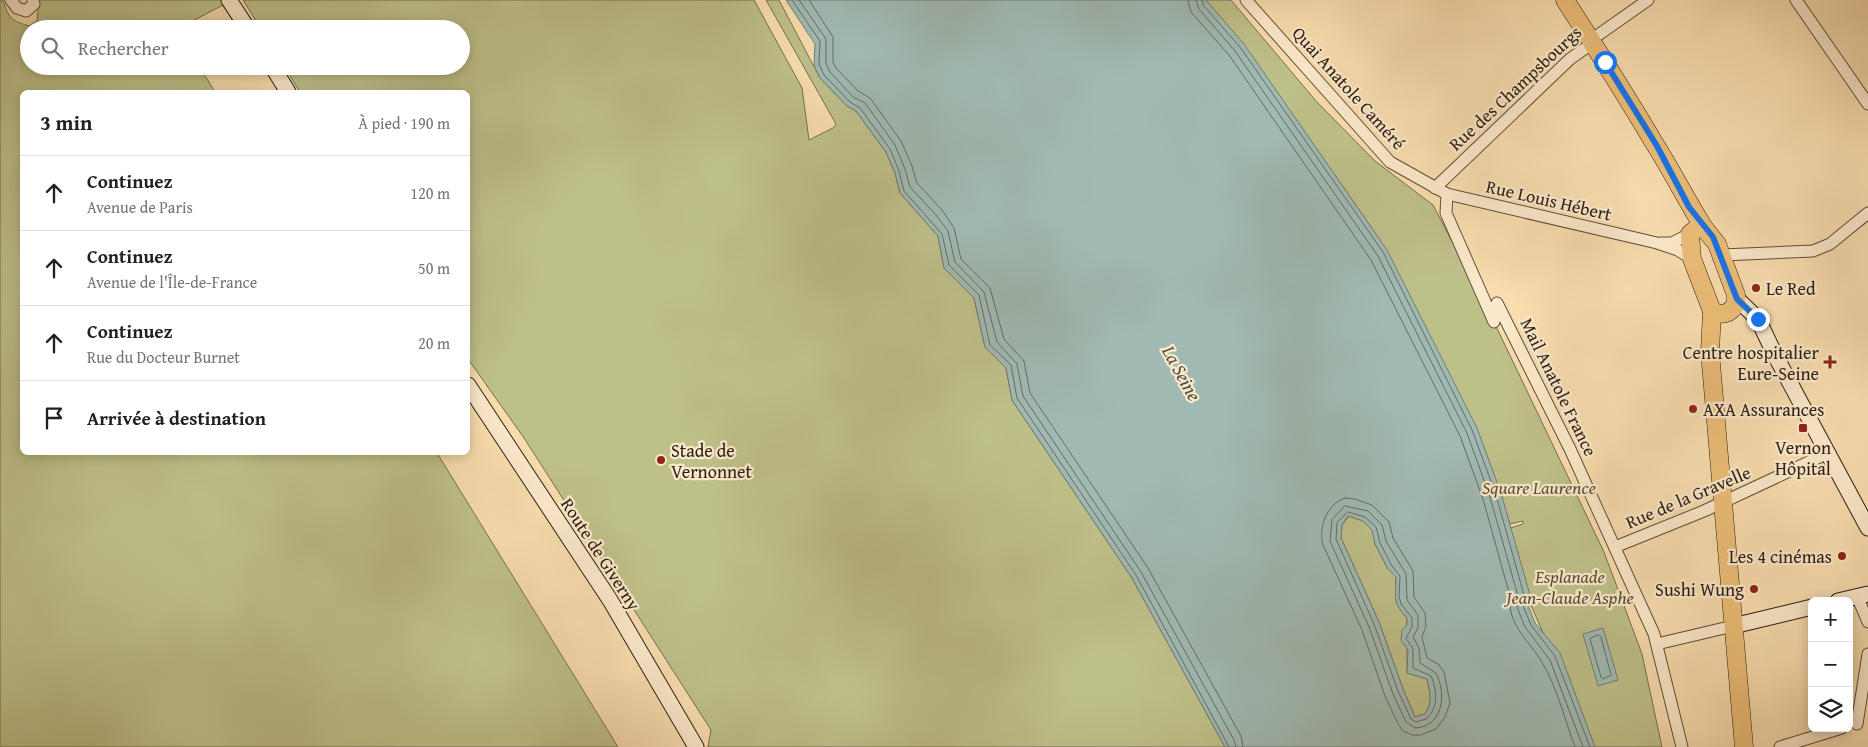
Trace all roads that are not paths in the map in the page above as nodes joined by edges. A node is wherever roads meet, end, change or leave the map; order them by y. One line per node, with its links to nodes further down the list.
1 (11, 0): 2 (street)
2 (33, 0)
3 (230, 0): 8 (main road)
4 (1246, 0): 13 (street, Quai Anatole Caméré)
5 (1565, 0): 9 (main road)
6 (1648, 0): 9 (street, Rue des Champsbourgs)
7 (1796, 0): 12 (street)
8 (242, 20)
9 (1591, 40): 13 (street, Rue des Champsbourgs); 16 (main road)
10 (278, 75): 11 (main road)
11 (287, 90)
12 (1868, 104)
13 (1435, 188): 14 (street, Rue Louis Hébert)
14 (1447, 194): 17 (street, Rue Louis Hébert); 25 (street, Mail Anatole France)
15 (1868, 213): 18 (street)
16 (1697, 231): 17 (street, Rue Louis Hébert); 18 (main road); 19 (main road)
17 (1657, 243): 19 (street, Rue Louis Hébert)
18 (1722, 255): 20 (main road)
19 (1692, 259): 20 (main road)
20 (1726, 309): 22 (main road); 23 (main road)
21 (470, 388): 34 (main road, Route de Giverny)
22 (1828, 453): 23 (street, Rue de la Gravelle); 24 (main road)
23 (1725, 501): 25 (street, Rue de la Gravelle); 29 (main road)
24 (1868, 528)
25 (1615, 547): 30 (street, Mail Anatole France)
26 (1862, 595): 28 (street)
27 (1808, 608): 29 (main road)
28 (1868, 622)
29 (1733, 626): 30 (street); 36 (main road)
30 (1657, 644): 35 (street, Mail Anatole France)
31 (1868, 654): 32 (street)
32 (1858, 725)
33 (1829, 732): 37 (street)
34 (696, 747)
35 (1682, 747)
36 (1744, 747)
37 (1780, 747)

